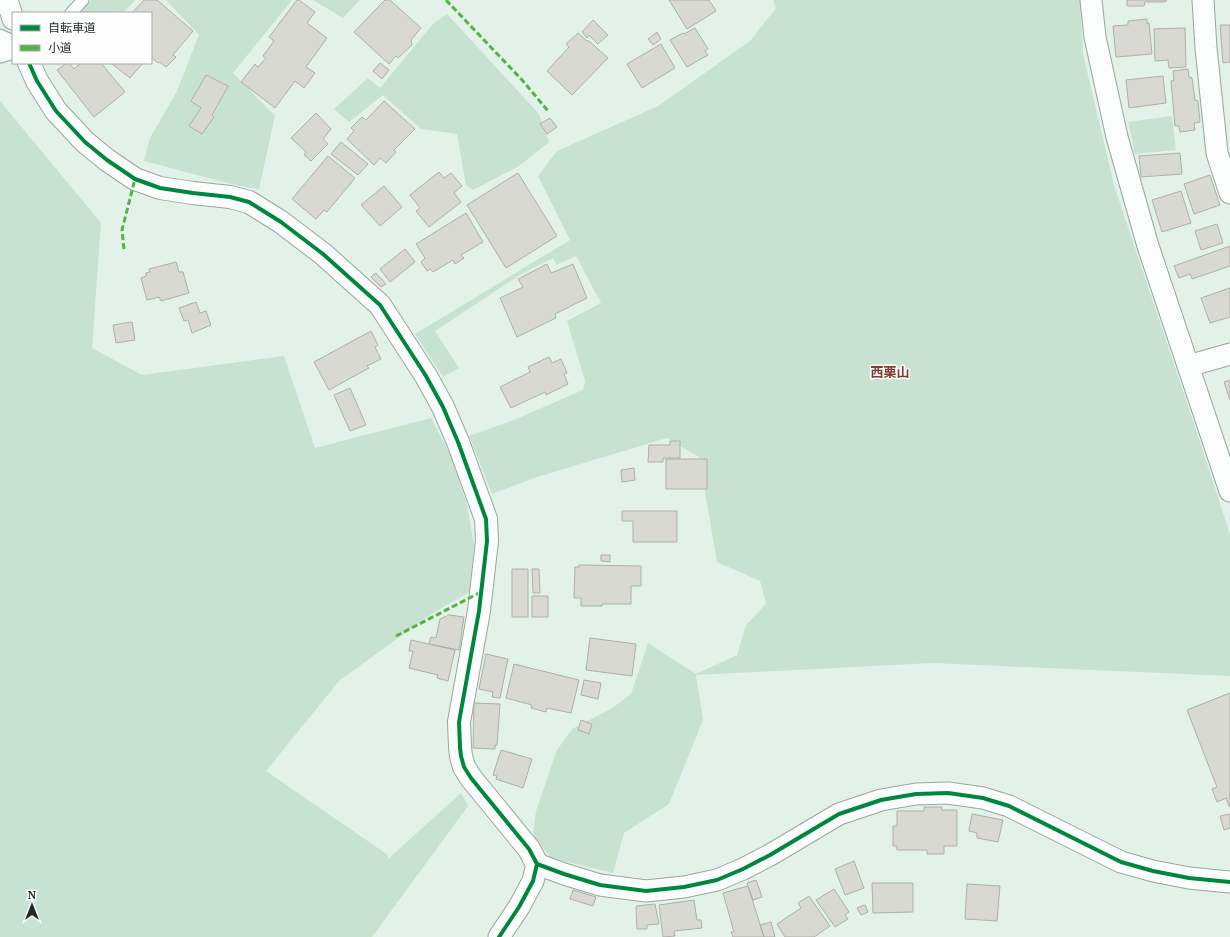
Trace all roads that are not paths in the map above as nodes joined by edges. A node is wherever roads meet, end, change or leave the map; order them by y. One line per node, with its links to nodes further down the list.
1 (7, 0): 6 (street)
2 (83, 0): 5 (lane)
3 (1091, 0): 14 (street)
4 (1203, 0): 12 (street)
5 (72, 12)
6 (12, 16)
7 (0, 35): 8 (lane)
8 (12, 41)
9 (12, 48): 10 (street)
10 (0, 52)
11 (29, 64): 16 (street)
12 (1230, 194)
13 (1230, 354): 14 (street)
14 (1188, 366): 15 (street)
15 (1230, 490)
16 (537, 864): 17 (street); 18 (street)
17 (1230, 882)
18 (499, 937)

